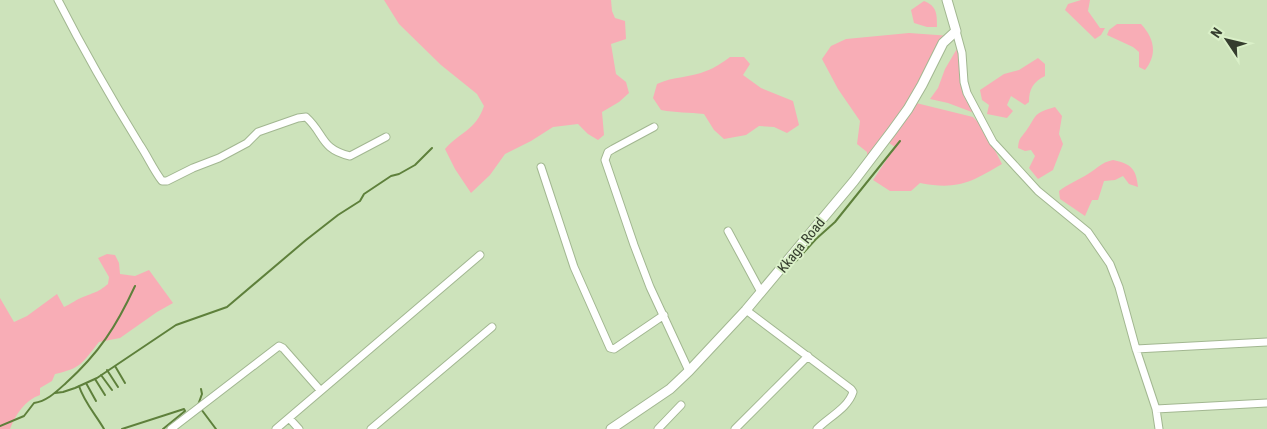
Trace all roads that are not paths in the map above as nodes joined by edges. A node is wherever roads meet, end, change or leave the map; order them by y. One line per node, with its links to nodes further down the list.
1 (58, 0): 5 (street)
2 (947, 0): 3 (street)
3 (956, 30): 9 (street, Kkaga Road); 14 (street)
4 (654, 127): 11 (street)
5 (386, 137)
6 (541, 167): 11 (street)
7 (728, 231): 9 (street)
8 (480, 255): 17 (street)
9 (761, 292): 10 (street, Kkaga Road)
10 (746, 310): 15 (street); 16 (street, Kkaga Road)
11 (664, 315): 16 (street)
12 (492, 327): 25 (street)
13 (1267, 342): 14 (street)
14 (1136, 349): 20 (street)
15 (808, 356): 28 (street); 29 (street)
16 (689, 371): 26 (street, Kkaga Road)
17 (320, 390): 21 (street); 22 (street)
18 (1267, 403): 20 (street)
19 (681, 406): 27 (street)
20 (1156, 409): 30 (street)
21 (290, 418): 23 (street); 24 (street)
22 (171, 429)
23 (276, 429)
24 (299, 429)
25 (371, 429)
26 (611, 429)
27 (658, 429)
28 (735, 429)
29 (817, 429)
30 (1159, 429)

